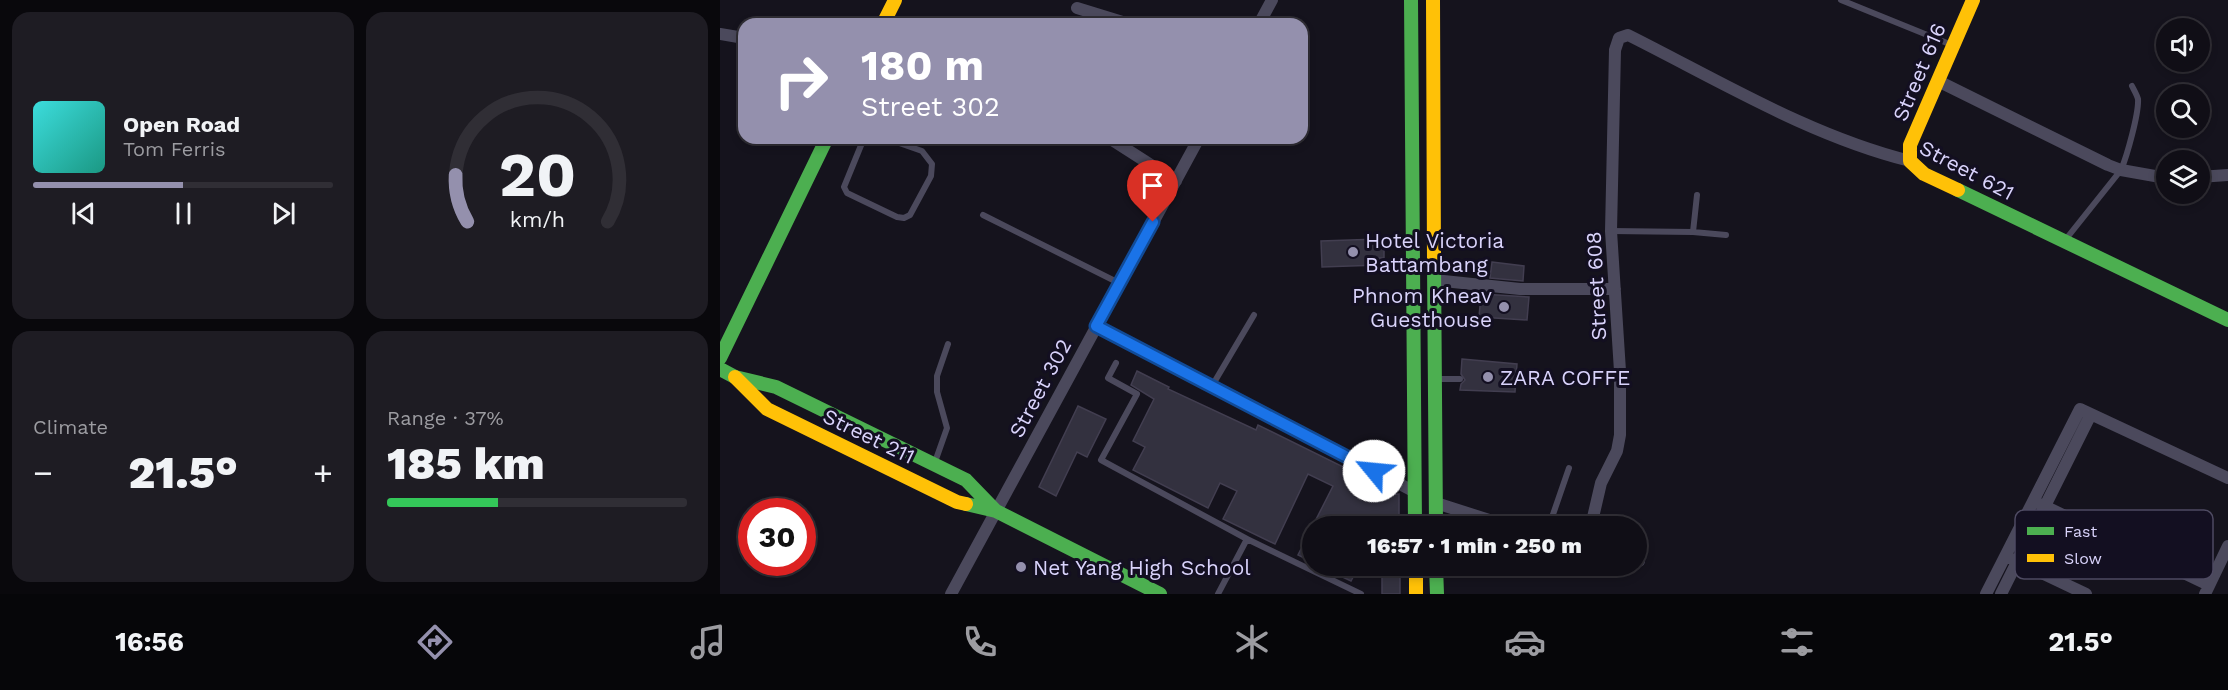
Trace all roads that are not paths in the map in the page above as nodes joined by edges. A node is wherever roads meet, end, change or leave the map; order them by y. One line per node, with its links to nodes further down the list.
1 (895, 0): 8 (main road)
2 (1272, 0): 10 (street)
3 (1411, 0): 51 (main road)
4 (1433, 0): 34 (main road)
5 (1841, 0): 14 (lane)
6 (1973, 0): 14 (main road, Street 616)
7 (1077, 8): 9 (street)
8 (886, 18)
9 (1110, 18)
10 (1263, 18)
11 (720, 34): 12 (street)
12 (738, 37)
13 (1619, 38): 22 (street, Street 621); 30 (street, Street 608)
14 (1953, 46): 15 (main road, Street 616)
15 (1938, 81): 22 (main road, Street 616); 23 (street)
16 (2132, 86): 23 (lane)
17 (824, 144): 41 (main road)
18 (862, 144): 19 (lane)
19 (902, 144)
20 (1118, 144): 27 (street)
21 (1195, 144): 27 (street, Street 302)
22 (1910, 161): 33 (main road, Street 621)
23 (2121, 170): 25 (street); 33 (lane)
24 (2228, 174): 26 (street)
25 (2156, 176)
26 (2210, 176)
27 (1176, 181): 35 (street, Street 302)
28 (1697, 195): 31 (lane)
29 (983, 214): 35 (lane)
30 (1611, 231): 31 (lane); 36 (street, Street 608)
31 (1693, 232): 32 (lane)
32 (1726, 235)
33 (2064, 242): 38 (main road, Street 621)
34 (1434, 280): 36 (street); 45 (main road)
35 (1119, 283): 39 (street, Street 302)
36 (1616, 289): 62 (street, Street 608)
37 (1254, 315): 47 (lane)
38 (2228, 320)
39 (1096, 326): 47 (street); 57 (street, Street 302)
40 (948, 344): 48 (lane)
41 (720, 358)
42 (1116, 363): 63 (lane)
43 (720, 369): 44 (main road, Street 211)
44 (735, 377): 48 (main road, Street 211); 57 (main road, Street 211)
45 (1435, 379): 46 (lane); 52 (main road)
46 (1460, 380)
47 (1212, 386): 51 (street)
48 (934, 465): 57 (main road, Street 211)
49 (1569, 468): 61 (lane)
50 (2228, 478): 53 (street)
51 (1415, 492): 58 (main road)
52 (1436, 503): 59 (main road); 60 (street)
53 (2039, 504): 54 (street); 55 (street); 56 (street)
54 (2035, 510)
55 (2037, 510)
56 (2051, 510)
57 (996, 511): 75 (street, Street 302); 76 (main road, Street 211)
58 (1415, 516)
59 (1436, 516)
60 (1477, 516)
61 (1553, 516)
62 (1593, 516)
63 (1247, 539): 77 (lane); 78 (lane)
64 (2015, 540): 66 (street)
65 (2228, 546): 71 (street)
66 (2005, 555): 67 (street); 81 (street)
67 (2015, 560)
68 (2015, 565): 82 (street)
69 (1416, 576): 79 (main road)
70 (1436, 576): 80 (main road)
71 (2213, 577)
72 (2055, 579): 83 (street)
73 (2187, 579): 74 (street)
74 (2207, 589)
75 (953, 594)
76 (1160, 594)
77 (1218, 594)
78 (1361, 594)
79 (1416, 594)
80 (1437, 594)
81 (1986, 594)
82 (2001, 594)
83 (2086, 594)

